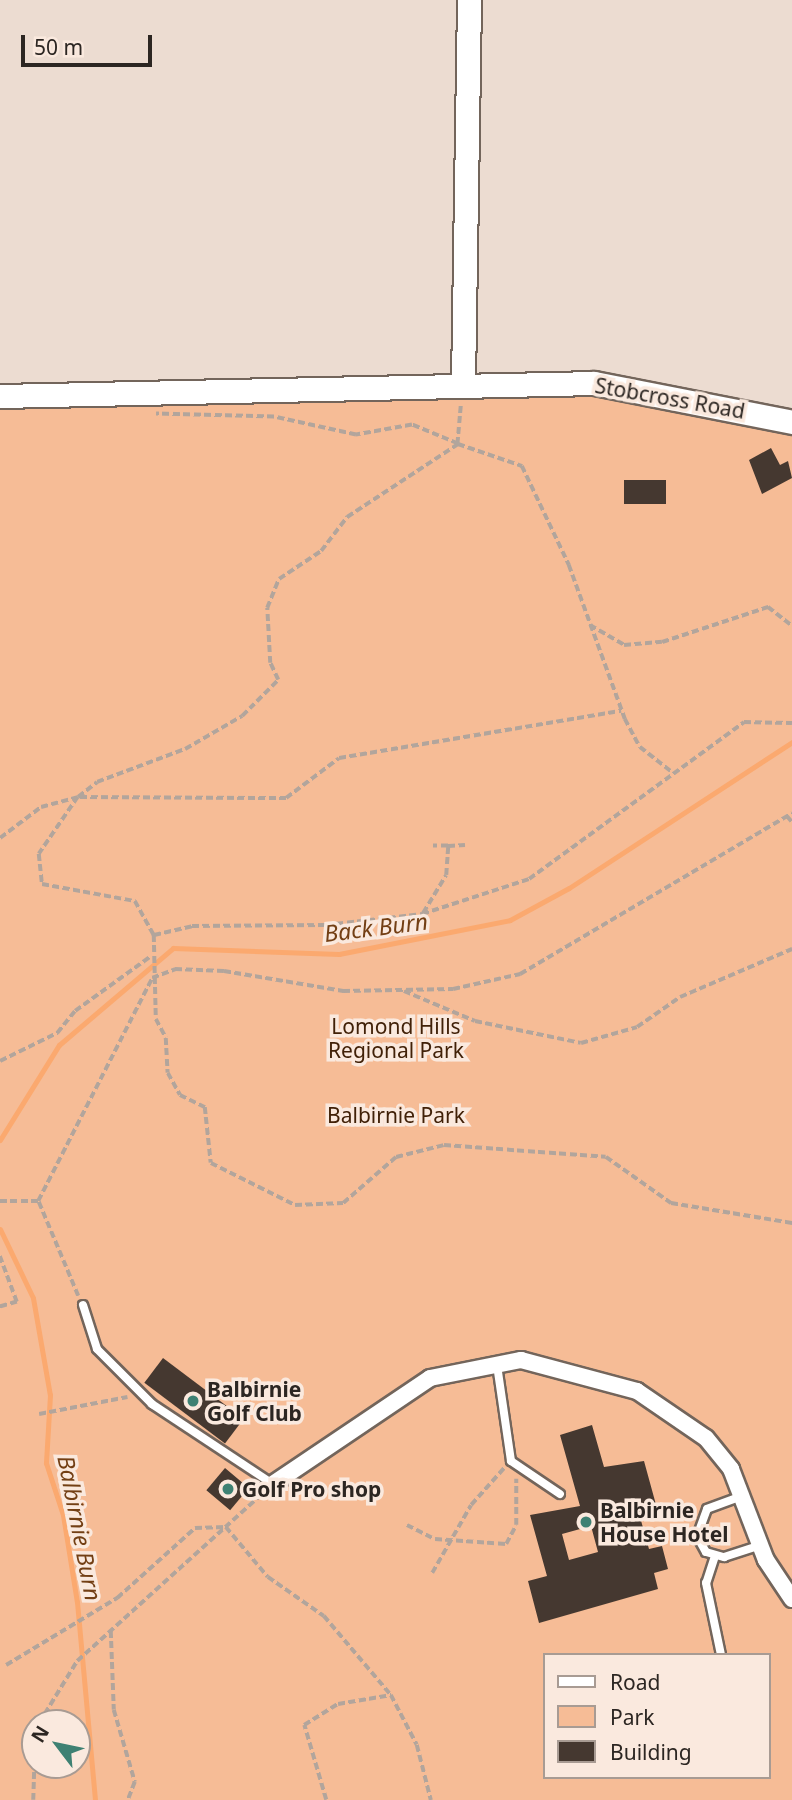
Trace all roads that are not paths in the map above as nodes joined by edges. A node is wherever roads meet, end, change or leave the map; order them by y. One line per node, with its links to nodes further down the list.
1 (469, 0): 2 (street)
2 (463, 383): 3 (street, Stobcross Road); 4 (street, Stobcross Road)
3 (0, 396)
4 (792, 422)
5 (83, 1305): 7 (lane)
6 (497, 1365): 7 (street); 8 (lane); 9 (street)
7 (273, 1484)
8 (560, 1494)
9 (742, 1496): 10 (street); 11 (lane)
10 (762, 1544): 11 (lane); 12 (street)
11 (715, 1556): 13 (lane)
12 (792, 1599)
13 (721, 1653)

